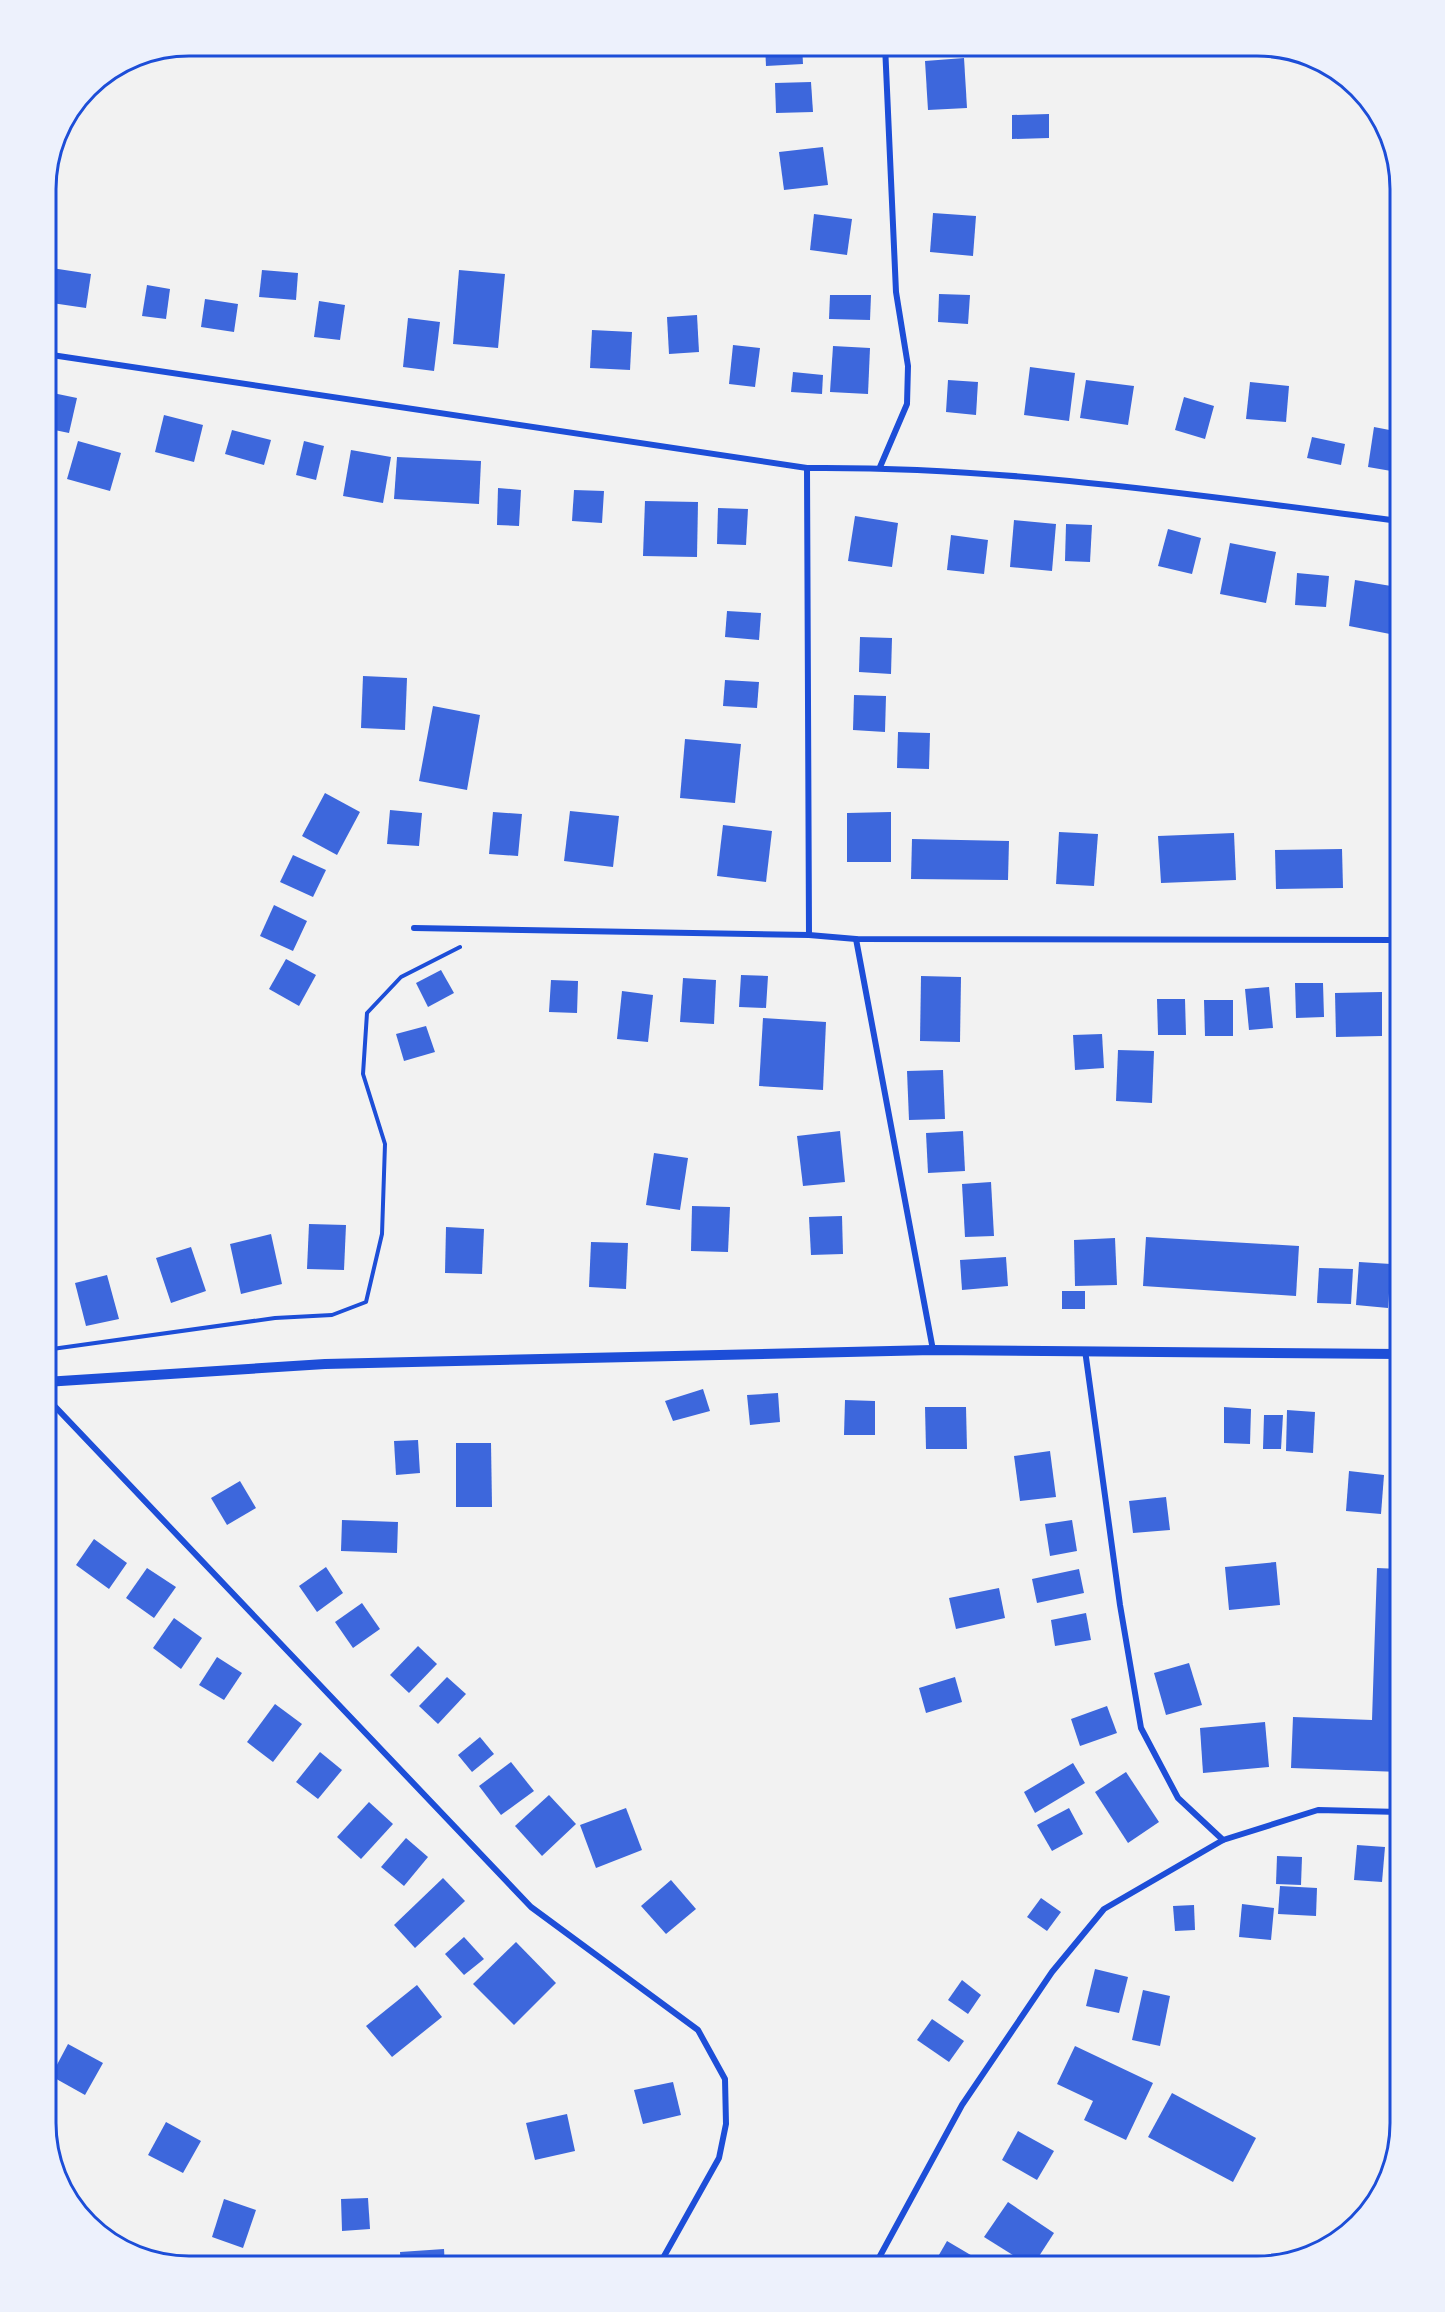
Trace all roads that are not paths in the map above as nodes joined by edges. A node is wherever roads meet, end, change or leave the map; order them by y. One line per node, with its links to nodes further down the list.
1 (885, 56): 3 (street)
2 (56, 356): 4 (street)
3 (880, 467): 4 (street); 5 (street)
4 (807, 468): 7 (street)
5 (1390, 520)
6 (414, 928): 7 (street)
7 (809, 935): 8 (street)
8 (856, 939): 9 (street); 10 (street)
9 (1390, 940)
10 (933, 1350): 11 (street); 13 (street)
11 (1085, 1350): 12 (street); 16 (street)
12 (1390, 1354)
13 (56, 1381)
14 (56, 1408): 17 (street)
15 (1390, 1812): 16 (street)
16 (1223, 1840): 18 (street)
17 (664, 2256)
18 (880, 2256)

